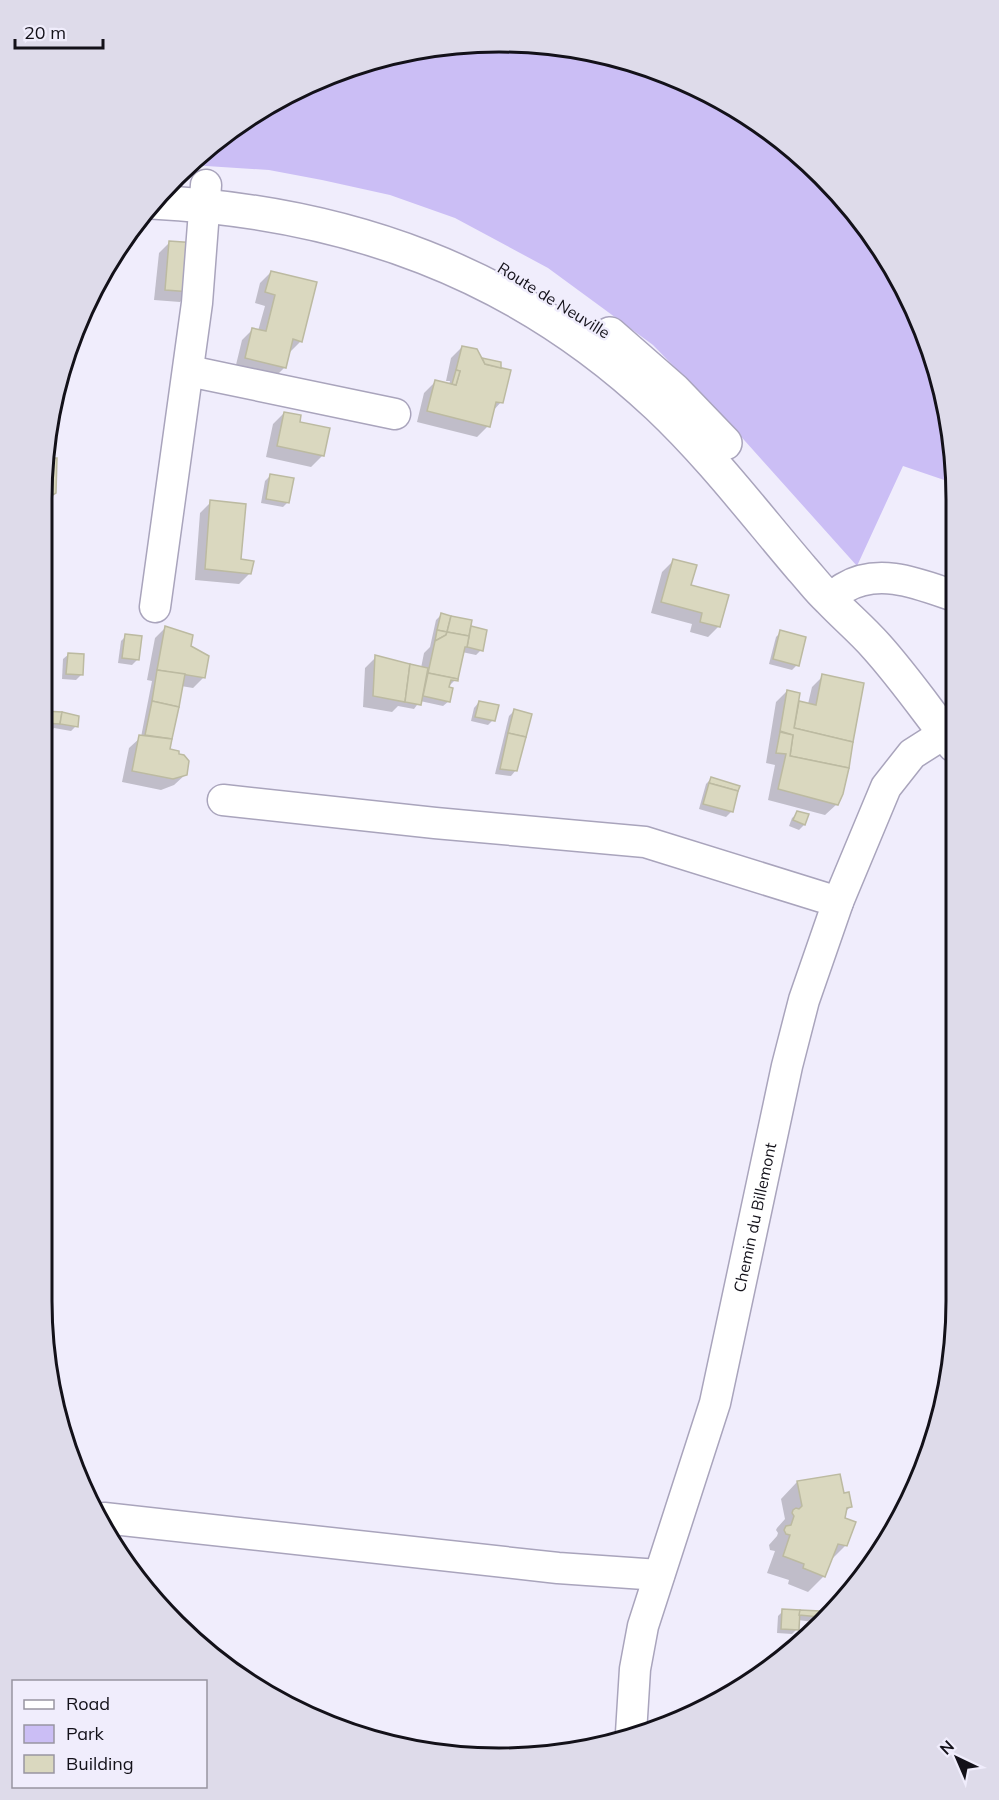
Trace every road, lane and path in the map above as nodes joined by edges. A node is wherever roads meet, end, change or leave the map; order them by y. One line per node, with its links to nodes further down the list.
1 (180, 187): 2 (main road, Route de Neuville)
2 (205, 195): 3 (main road, Route de Neuville); 4 (street); 7 (main road, Route de Neuville)
3 (168, 200)
4 (189, 370): 5 (street); 8 (street)
5 (395, 414)
6 (946, 593): 7 (street)
7 (837, 594): 9 (main road, Route de Neuville)
8 (155, 607)
9 (946, 735)
10 (946, 740): 12 (street, Chemin du Billemont)
11 (223, 800): 12 (street)
12 (838, 902): 14 (street, Chemin du Billemont)
13 (109, 1519): 14 (street)
14 (659, 1575): 15 (street, Chemin du Billemont)
15 (632, 1727)

